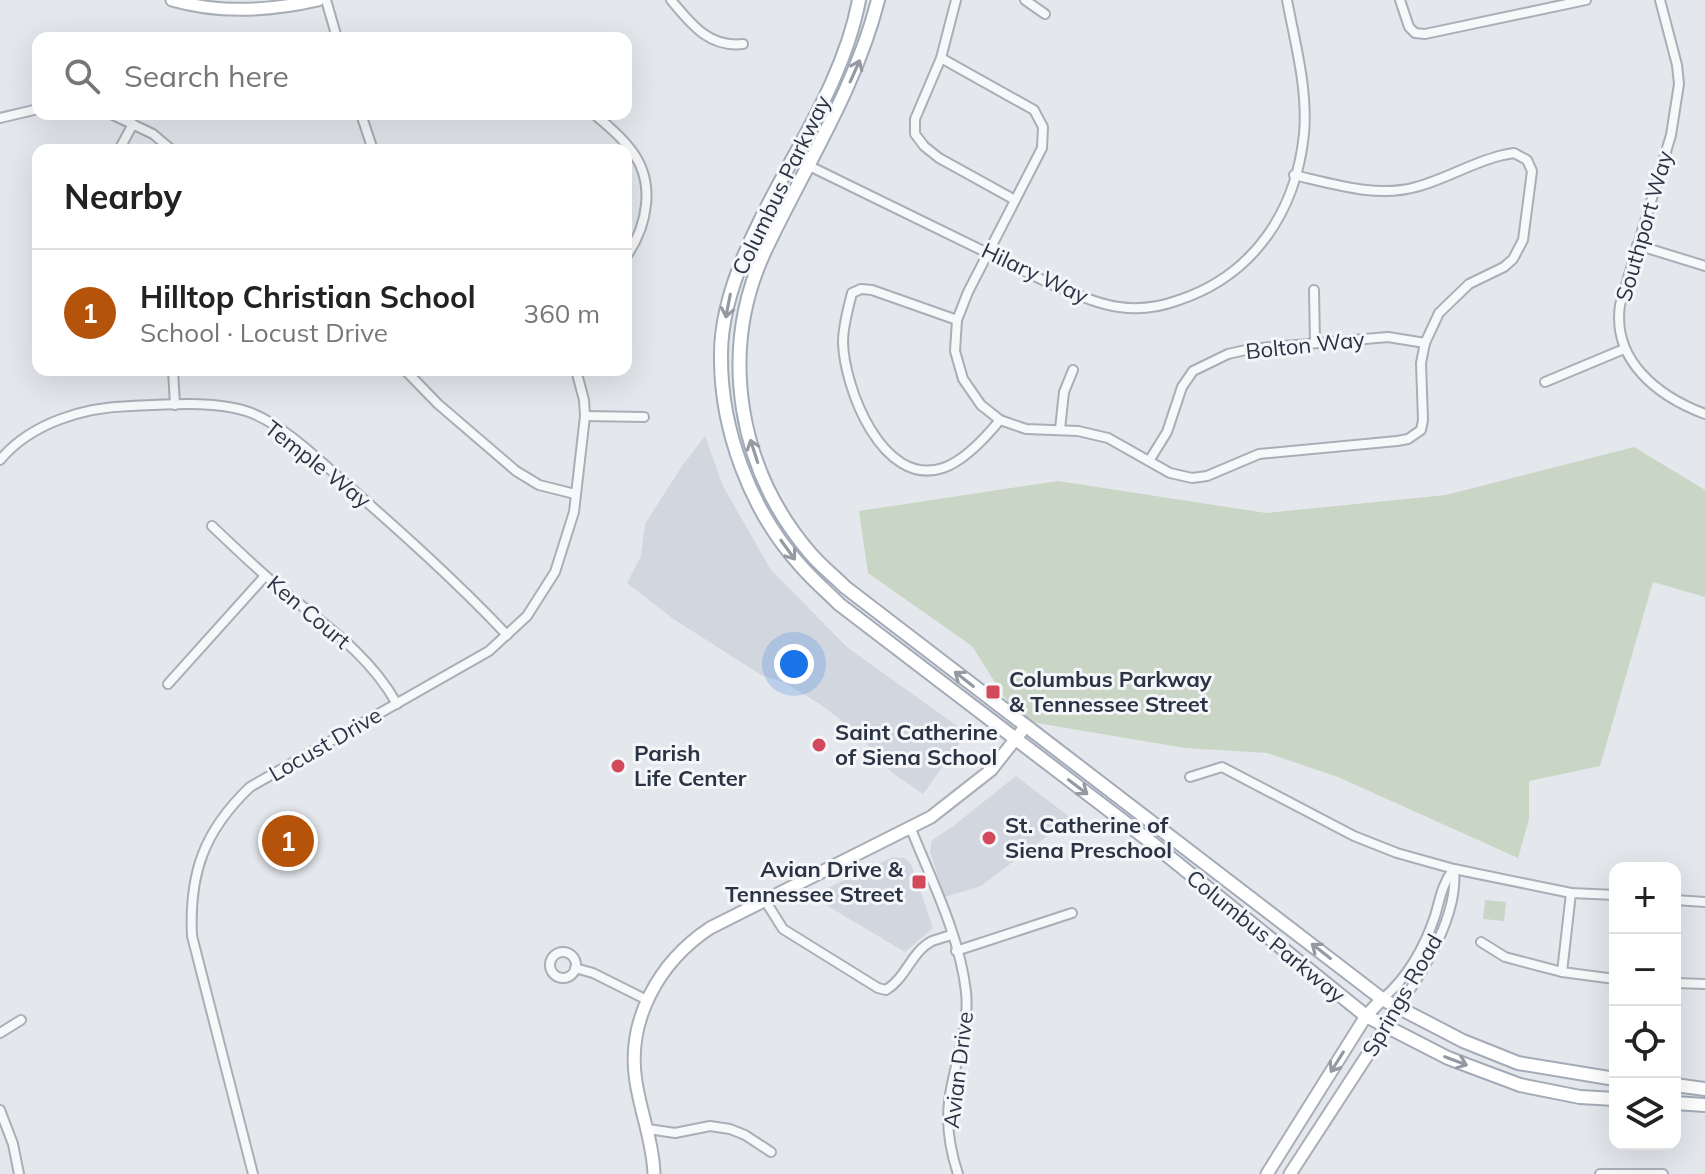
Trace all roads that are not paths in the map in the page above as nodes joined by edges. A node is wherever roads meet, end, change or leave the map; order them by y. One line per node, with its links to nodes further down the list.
1 (172, 0): 2 (main road)
2 (318, 0)
3 (326, 0): 14 (street)
4 (671, 0): 15 (street)
5 (859, 0): 28 (main road, Columbus Parkway)
6 (878, 0): 29 (main road, Columbus Parkway, one-way to 6)
7 (956, 0): 16 (street)
8 (1025, 0): 13 (street)
9 (1287, 0): 30 (street, Hilary Way)
10 (1400, 0): 11 (street)
11 (1586, 0)
12 (1660, 0): 32 (street, Southport Way)
13 (1045, 14)
14 (335, 32)
15 (743, 44)
16 (941, 58): 31 (street); 31 (street)
17 (32, 110): 18 (street)
18 (0, 118)
19 (124, 120): 22 (street)
20 (363, 120): 25 (street)
21 (600, 120): 26 (street)
22 (133, 124): 23 (street); 24 (street)
23 (122, 144)
24 (165, 144)
25 (371, 144)
26 (625, 144)
27 (632, 152): 33 (street)
28 (793, 158): 29 (street, Hilary Way); 61 (main road, Columbus Parkway, one-way to 61)
29 (809, 166): 34 (street, Hilary Way); 60 (main road, Columbus Parkway, one-way to 29)
30 (1294, 175): 34 (street, Hilary Way); 39 (street)
31 (1015, 200): 34 (street)
32 (1637, 245): 35 (street); 40 (street, Southport Way)
33 (632, 249)
34 (990, 252): 37 (street)
35 (1705, 266)
36 (1314, 290): 38 (street)
37 (957, 320): 50 (street); 50 (street)
38 (1315, 343): 39 (street, Bolton Way); 53 (street, Bolton Way)
39 (1425, 343): 53 (street)
40 (1624, 349): 45 (street); 47 (street)
41 (1073, 370): 51 (street)
42 (173, 376): 46 (street)
43 (411, 376): 54 (street)
44 (578, 376): 48 (street, Locust Drive)
45 (1545, 382)
46 (175, 405): 52 (street, Temple Way); 57 (street, Temple Way)
47 (1705, 414)
48 (585, 416): 49 (street); 54 (street, Locust Drive)
49 (644, 417)
50 (1000, 420): 51 (street)
51 (1060, 429): 53 (street)
52 (0, 460)
53 (1149, 461)
54 (575, 494): 57 (street, Locust Drive)
55 (212, 526): 56 (street, Ken Court)
56 (265, 576): 58 (street); 59 (street, Ken Court)
57 (507, 635): 59 (street, Locust Drive)
58 (168, 684)
59 (397, 704): 96 (street, Locust Drive)
60 (1025, 727): 61 (main road); 79 (main road, Columbus Parkway, one-way to 60)
61 (1015, 741): 63 (main road); 82 (main road, Columbus Parkway, one-way to 82)
62 (1190, 777): 64 (street)
63 (911, 829): 69 (main road); 71 (street, Avian Drive)
64 (1454, 869): 65 (street); 79 (street, Springs Road); 81 (street, Springs Road)
65 (1571, 893): 66 (street); 75 (street)
66 (1609, 895)
67 (1681, 900): 68 (street)
68 (1705, 902)
69 (769, 907): 71 (street); 80 (main road)
70 (1072, 913): 73 (street)
71 (951, 935): 73 (street, Avian Drive)
72 (1481, 942): 75 (street)
73 (956, 951): 98 (street, Avian Drive)
74 (575, 968): 80 (street)
75 (1562, 972): 76 (street)
76 (1609, 978)
77 (1681, 983): 78 (street)
78 (1705, 984)
79 (1382, 999): 81 (main road, Columbus Parkway); 82 (main road, Springs Road)
80 (647, 1000): 93 (main road)
81 (1398, 1008): 84 (main road, Springs Road); 86 (main road, Columbus Parkway)
82 (1366, 1016): 84 (main road, Columbus Parkway); 99 (main road, Springs Road, one-way to 99)
83 (21, 1020): 85 (street)
84 (1385, 1028): 89 (main road, Columbus Parkway, one-way to 89); 100 (main road, Springs Road)
85 (0, 1033)
86 (1609, 1078)
87 (1681, 1086): 88 (main road)
88 (1705, 1089)
89 (1609, 1099)
90 (1681, 1103): 91 (main road)
91 (1705, 1105)
92 (0, 1110): 95 (street)
93 (648, 1129): 94 (street); 97 (main road)
94 (771, 1152)
95 (19, 1174)
96 (253, 1174)
97 (654, 1174)
98 (958, 1174)
99 (1267, 1174)
100 (1290, 1174)
101 (1600, 1174): 102 (street)
102 (1663, 1174)

